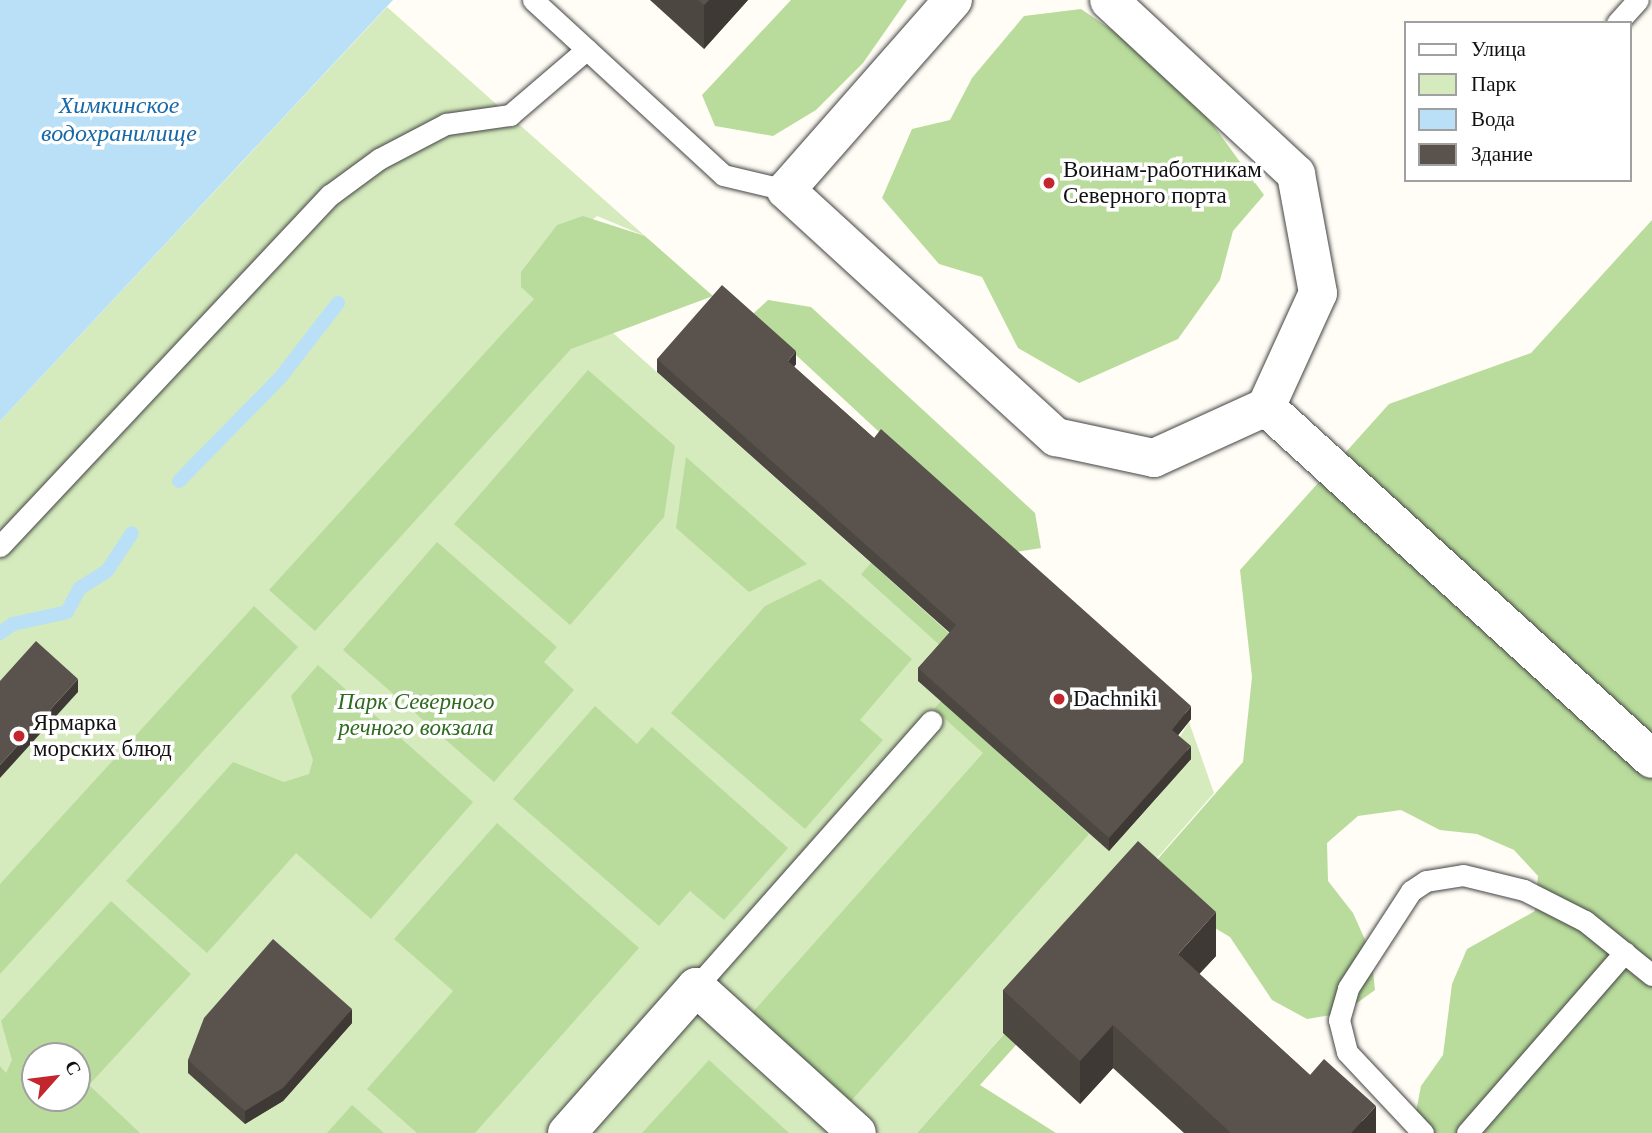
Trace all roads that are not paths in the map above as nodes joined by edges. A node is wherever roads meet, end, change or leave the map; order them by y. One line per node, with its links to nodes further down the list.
1 (533, 0): 6 (lane)
2 (953, 0): 7 (street)
3 (1109, 0): 8 (street)
4 (1638, 0): 5 (lane)
5 (1620, 21)
6 (587, 49): 7 (lane); 9 (lane)
7 (786, 190): 8 (street)
8 (1266, 407): 11 (street)
9 (0, 546)
10 (931, 722): 14 (lane)
11 (1652, 759)
12 (1625, 952): 13 (lane); 17 (lane); 18 (lane)
13 (1652, 975)
14 (696, 987): 15 (street); 16 (street)
15 (567, 1133)
16 (857, 1133)
17 (1423, 1133)
18 (1466, 1133)

